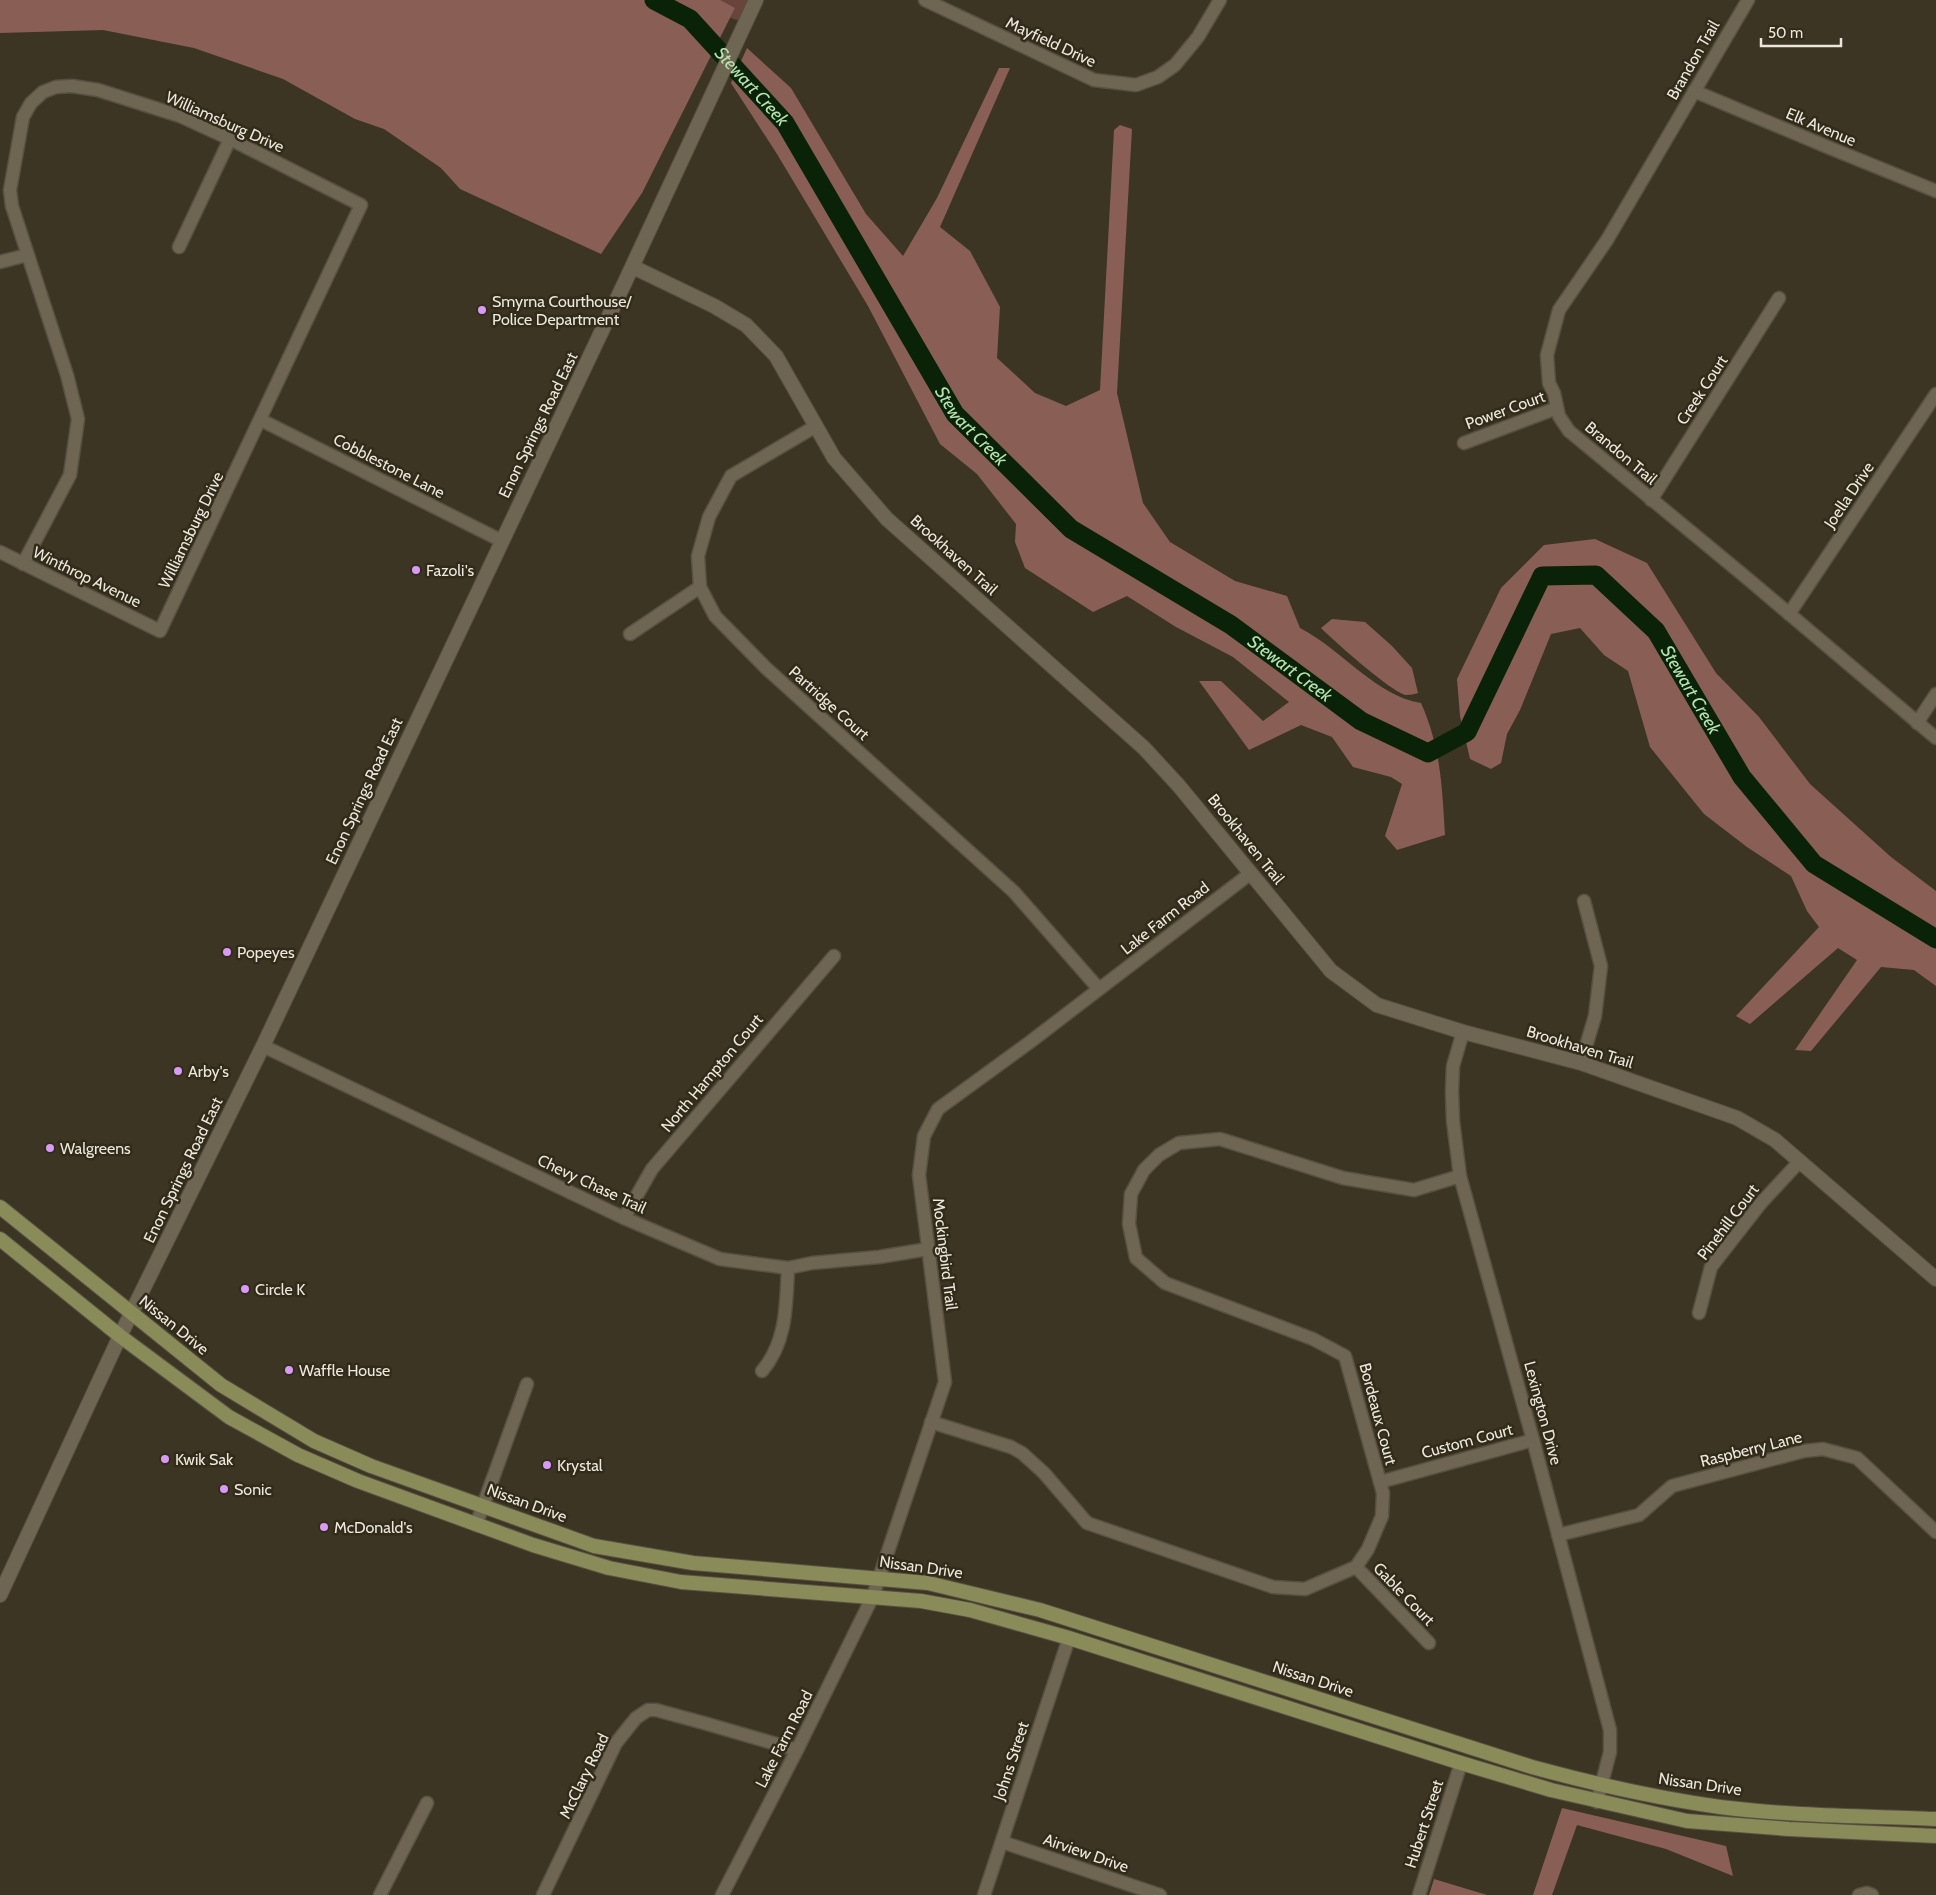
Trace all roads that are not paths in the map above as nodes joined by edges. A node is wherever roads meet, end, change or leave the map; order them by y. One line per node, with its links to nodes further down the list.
1 (756, 0): 11 (street, Enon Springs Road East)
2 (925, 0): 3 (street, Mayfield Drive)
3 (1220, 0)
4 (1748, 0): 5 (street, Brandon Trail)
5 (1694, 91): 7 (street, Elk Avenue); 14 (street, Brandon Trail)
6 (230, 139): 8 (street); 9 (street, Williamsburg Drive); 15 (street, Williamsburg Drive)
7 (1936, 191)
8 (179, 247)
9 (27, 255): 10 (street); 21 (street, Williamsburg Drive)
10 (0, 262)
11 (633, 267): 16 (street, Brookhaven Trail); 19 (street, Enon Springs Road East)
12 (1780, 298): 18 (street, Creek Court)
13 (1936, 394): 23 (street, Joella Drive)
14 (1558, 408): 17 (street, Power Court); 18 (street, Brandon Trail)
15 (261, 420): 19 (street, Cobblestone Lane); 24 (street, Williamsburg Drive)
16 (816, 426): 22 (street, Partridge Court); 29 (street, Brookhaven Trail)
17 (1464, 443)
18 (1651, 500): 23 (street, Brandon Trail)
19 (502, 541): 34 (street, Enon Springs Road East)
20 (0, 552): 21 (street, Winthrop Avenue)
21 (23, 564): 24 (street, Winthrop Avenue)
22 (700, 587): 25 (street); 32 (street, Partridge Court)
23 (1789, 614): 27 (street, Brandon Trail)
24 (160, 631)
25 (630, 634)
26 (1936, 694): 27 (street)
27 (1917, 723): 28 (street, Brandon Trail)
28 (1936, 738)
29 (1251, 873): 32 (street, Lake Farm Road); 33 (street, Brookhaven Trail)
30 (1584, 900): 35 (street)
31 (834, 956): 39 (street, North Hampton Court)
32 (1099, 989): 41 (street, Mockingbird Trail)
33 (1463, 1032): 35 (street, Brookhaven Trail); 37 (street, Lexington Drive)
34 (263, 1046): 39 (street, Chevy Chase Trail); 45 (street, Enon Springs Road East)
35 (1581, 1063): 36 (street, Brookhaven Trail)
36 (1800, 1160): 43 (street, Brookhaven Trail); 44 (street, Pinehill Court)
37 (1460, 1176): 50 (street, Lexington Drive); 51 (street, Bordeaux Court)
38 (0, 1207): 45 (main road, Nissan Drive)
39 (624, 1218): 42 (street, Chevy Chase Trail)
40 (0, 1239): 46 (main road, Nissan Drive)
41 (928, 1249): 42 (street, Chevy Chase Trail); 49 (street, Mockingbird Trail)
42 (788, 1268): 47 (street)
43 (1936, 1280)
44 (1700, 1312)
45 (132, 1314): 46 (street, Enon Springs Road East); 52 (main road, Nissan Drive)
46 (120, 1336): 53 (main road, Nissan Drive); 58 (street, Enon Springs Road East)
47 (762, 1371)
48 (527, 1384): 52 (street)
49 (931, 1422): 56 (street); 57 (street, Mockingbird Trail)
50 (1533, 1440): 51 (street, Custom Court); 55 (street, Lexington Drive)
51 (1380, 1482): 56 (street, Bordeaux Court)
52 (483, 1506): 53 (street); 57 (main road, Nissan Drive)
53 (476, 1525): 59 (main road, Nissan Drive)
54 (1936, 1532): 55 (street, Raspberry Lane)
55 (1558, 1535): 64 (street, Lexington Drive)
56 (1356, 1567): 61 (street, Gable Court)
57 (879, 1579): 59 (street, Mockingbird Trail); 64 (main road, Nissan Drive)
58 (0, 1595)
59 (873, 1596): 60 (main road, Nissan Drive); 62 (street, Lake Farm Road)
60 (1069, 1638): 63 (main road, Nissan Drive); 69 (street, Johns Street)
61 (1429, 1643)
62 (797, 1750): 71 (street, McClary Road); 72 (street, Lake Farm Road)
63 (1461, 1763): 65 (main road, Nissan Drive); 75 (street, Hubert Street)
64 (1602, 1786): 65 (street, Lexington Drive); 67 (main road, Nissan Drive)
65 (1597, 1802): 68 (main road, Nissan Drive)
66 (426, 1803): 70 (street)
67 (1936, 1819)
68 (1936, 1836)
69 (1002, 1842): 73 (street, Johns Street); 74 (street, Airview Drive)
70 (380, 1895)
71 (543, 1895)
72 (722, 1895)
73 (984, 1895)
74 (1160, 1895)
75 (1419, 1895)
76 (1859, 1895): 77 (street)
77 (1872, 1895)

